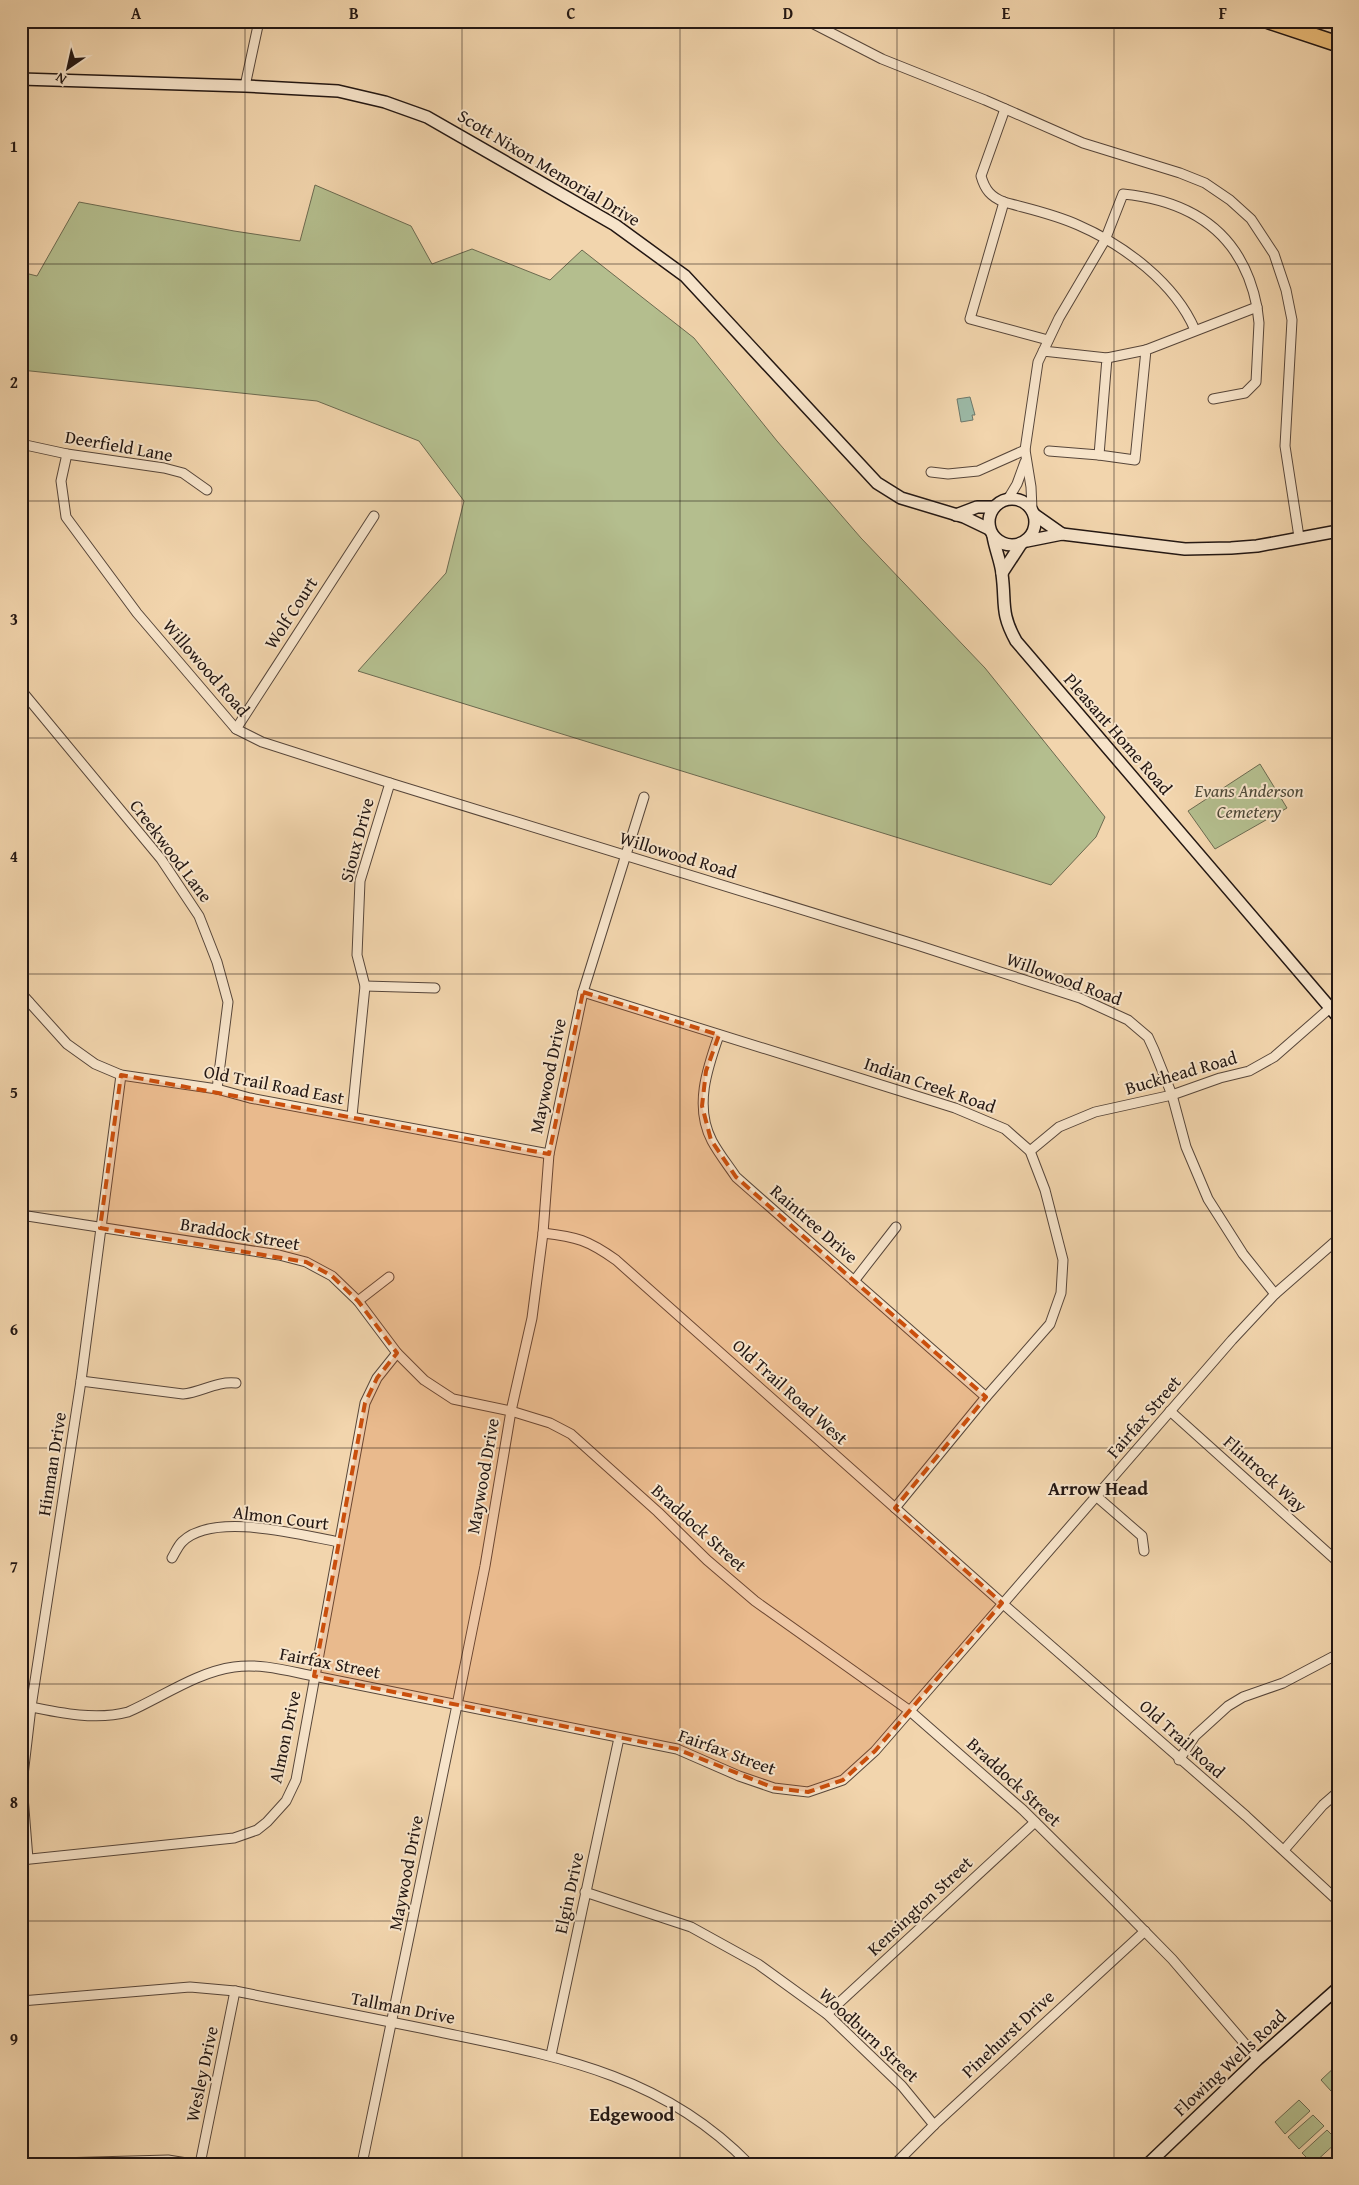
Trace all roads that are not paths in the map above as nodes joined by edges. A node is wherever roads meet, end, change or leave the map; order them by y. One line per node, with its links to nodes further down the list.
1 (259, 21): 6 (street)
2 (808, 21): 7 (street)
3 (1270, 21): 4 (highway)
4 (1338, 44)
5 (21, 79): 6 (main road, Scott Nixon Memorial Drive)
6 (245, 86): 27 (main road, Scott Nixon Memorial Drive)
7 (1005, 109): 8 (street); 32 (street)
8 (1004, 202): 9 (street); 12 (street)
9 (1106, 238): 10 (street); 11 (street); 12 (street)
10 (1257, 307): 11 (street); 16 (street)
11 (1195, 330): 13 (street)
12 (1048, 340): 14 (street)
13 (1146, 350): 15 (street); 21 (street)
14 (1043, 351): 15 (street); 20 (street)
15 (1107, 358): 21 (street)
16 (1213, 399)
17 (21, 444): 19 (street, Deerfield Lane)
18 (1049, 451): 21 (street)
19 (67, 454): 23 (street, Deerfield Lane); 36 (street, Willowood Road)
20 (1026, 455): 22 (street); 24 (street); 26 (street)
21 (1099, 455)
22 (931, 472)
23 (207, 490)
24 (1008, 499): 25 (main road); 26 (main road)
25 (994, 507): 27 (main road); 30 (main road)
26 (1033, 512): 31 (main road); 33 (main road)
27 (956, 515): 30 (main road, Scott Nixon Memorial Drive)
28 (374, 516): 36 (street, Wolf Court)
29 (1338, 531): 32 (main road)
30 (991, 533): 33 (main road); 34 (main road, Pleasant Home Road)
31 (1062, 534): 32 (main road); 33 (main road)
32 (1299, 537)
33 (1024, 542): 34 (main road)
34 (1002, 573): 45 (main road, Pleasant Home Road)
35 (21, 690): 50 (street, Creekwood Lane)
36 (236, 729): 37 (street, Willowood Road)
37 (390, 782): 39 (street, Willowood Road); 40 (street, Sioux Drive)
38 (644, 797): 39 (street, Maywood Drive)
39 (625, 855): 42 (street, Maywood Drive); 51 (street, Willowood Road)
40 (365, 986): 41 (street); 52 (street, Sioux Drive)
41 (435, 988)
42 (583, 992): 48 (street, Indian Creek Road); 54 (street, Maywood Drive)
43 (21, 993): 44 (street, Old Trail Road East)
44 (30, 1002): 46 (street); 49 (street, Old Trail Road East)
45 (1330, 1008): 47 (main road, Pleasant Home Road); 51 (street, Buckhead Road)
46 (21, 1009)
47 (1338, 1017)
48 (718, 1035): 53 (street, Indian Creek Road); 61 (street, Raintree Drive)
49 (121, 1074): 50 (street, Old Trail Road East); 57 (street, Hinman Drive)
50 (217, 1089): 52 (street, Old Trail Road East)
51 (1172, 1095): 53 (street, Buckhead Road); 62 (street, Willowood Road)
52 (352, 1116): 54 (street, Old Trail Road East)
53 (1030, 1150): 67 (street, Indian Creek Road)
54 (549, 1154): 58 (street, Maywood Drive)
55 (21, 1215): 57 (street, Braddock Street)
56 (896, 1227): 61 (street)
57 (100, 1228): 63 (street, Braddock Street); 65 (street, Hinman Drive)
58 (543, 1233): 68 (street, Maywood Drive); 71 (street, Old Trail Road West)
59 (1338, 1239): 62 (street, Fairfax Street)
60 (389, 1277): 63 (street)
61 (854, 1281): 67 (street, Raintree Drive)
62 (1275, 1294): 69 (street, Fairfax Street)
63 (358, 1301): 64 (street, Braddock Street)
64 (397, 1353): 68 (street, Braddock Street); 72 (street, Almon Drive)
65 (81, 1381): 66 (street); 81 (street, Hinman Drive)
66 (236, 1383)
67 (986, 1397): 71 (street, Indian Creek Road)
68 (510, 1411): 80 (street, Maywood Drive); 82 (street, Braddock Street)
69 (1170, 1412): 70 (street, Fairfax Street); 75 (street, Flintrock Way)
70 (1096, 1496): 73 (street); 76 (street, Fairfax Street)
71 (895, 1508): 76 (street, Old Trail Road West)
72 (339, 1542): 74 (street, Almon Court); 78 (street, Almon Drive)
73 (1144, 1551)
74 (172, 1558)
75 (1338, 1562)
76 (1002, 1603): 82 (street, Fairfax Street); 84 (street, Old Trail Road)
77 (1338, 1654): 84 (street)
78 (314, 1676): 80 (street, Fairfax Street); 81 (street, Fairfax Street); 88 (street, Almon Drive)
79 (21, 1705): 81 (street, Fairfax Street)
80 (457, 1705): 83 (street, Fairfax Street); 96 (street, Maywood Drive)
81 (31, 1707): 88 (street, Hinman Drive)
82 (910, 1711): 83 (street, Fairfax Street); 86 (street, Braddock Street)
83 (619, 1738): 89 (street, Elgin Drive)
84 (1179, 1760): 87 (street, Old Trail Road)
85 (1338, 1792): 87 (street)
86 (1035, 1822): 91 (street, Braddock Street); 95 (street, Kensington Street)
87 (1284, 1850): 90 (street, Old Trail Road)
88 (24, 1860)
89 (585, 1892): 95 (street, Woodburn Street); 97 (street, Elgin Drive)
90 (1338, 1901)
91 (1145, 1931): 98 (street, Braddock Street); 99 (street, Pinehurst Drive)
92 (1338, 1988): 98 (main road, Flowing Wells Road)
93 (235, 1991): 94 (street, Tallman Drive); 96 (street, Tallman Drive); 102 (street, Wesley Drive)
94 (21, 2001)
95 (828, 2014): 99 (street, Woodburn Street)
96 (393, 2022): 97 (street, Tallman Drive); 103 (street, Maywood Drive)
97 (551, 2055): 104 (street, Tallman Drive)
98 (1258, 2059): 106 (main road, Flowing Wells Road)
99 (934, 2125): 105 (street, Pinehurst Drive)
100 (21, 2164): 101 (street)
101 (192, 2164)
102 (200, 2164)
103 (362, 2164)
104 (749, 2164)
105 (895, 2164)
106 (1148, 2164)

